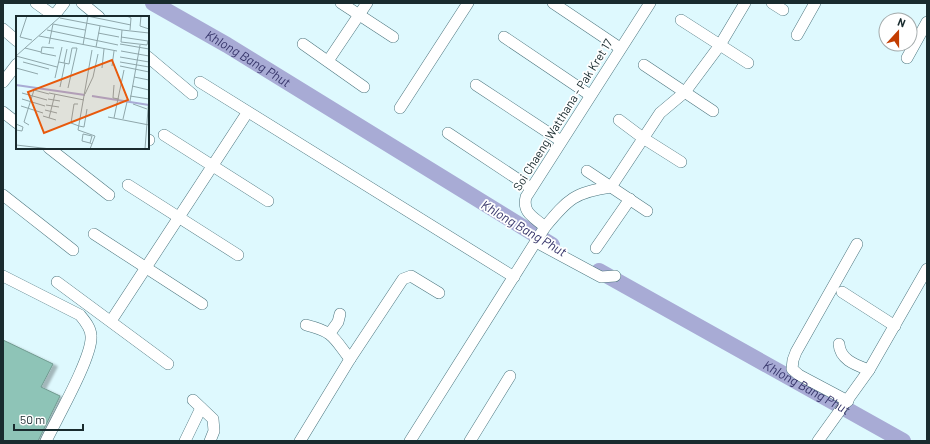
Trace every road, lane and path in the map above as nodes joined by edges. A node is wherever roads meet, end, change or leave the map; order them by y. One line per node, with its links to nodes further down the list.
1 (36, 3): 14 (street)
2 (64, 3): 14 (street)
3 (82, 3): 15 (street)
4 (341, 3): 13 (street)
5 (367, 3): 13 (street)
6 (468, 3): 39 (street)
7 (553, 3): 25 (street)
8 (745, 3): 24 (street)
9 (772, 3): 12 (street)
10 (815, 3): 19 (street)
11 (648, 4): 25 (street, Soi Chaeng Watthana - Pak Kret 17)
12 (783, 10)
13 (359, 15): 20 (street); 28 (street)
14 (53, 16)
15 (98, 16)
16 (681, 20): 24 (street)
17 (927, 22): 26 (street)
18 (3, 29): 22 (street)
19 (797, 35)
20 (393, 37)
21 (504, 37): 38 (street)
22 (16, 40)
23 (303, 44): 28 (street)
24 (720, 45): 29 (street); 36 (street)
25 (620, 48): 38 (street, Soi Chaeng Watthana - Pak Kret 17)
26 (907, 58)
27 (149, 59): 37 (street)
28 (328, 61): 35 (street)
29 (748, 63)
30 (16, 65): 32 (street)
31 (644, 65): 36 (street)
32 (3, 82)
33 (200, 82): 42 (street)
34 (476, 85): 48 (street)
35 (364, 87)
36 (685, 92): 40 (street); 47 (street)
37 (192, 94)
38 (590, 95): 48 (street, Soi Chaeng Watthana - Pak Kret 17)
39 (400, 108)
40 (713, 111)
41 (3, 112): 44 (street)
42 (248, 113): 51 (street); 72 (street)
43 (618, 120): 47 (street)
44 (16, 122)
45 (448, 133): 55 (street)
46 (164, 135): 51 (street)
47 (643, 138): 50 (street); 54 (street)
48 (561, 141): 55 (street, Soi Chaeng Watthana - Pak Kret 17)
49 (50, 149): 57 (street)
50 (681, 162)
51 (213, 166): 59 (street); 61 (street)
52 (587, 171): 54 (street)
53 (128, 185): 61 (street)
54 (611, 187): 58 (street); 63 (street)
55 (531, 188): 63 (street, Soi Chaeng Watthana - Pak Kret 17)
56 (3, 195): 66 (street)
57 (110, 195)
58 (630, 200): 60 (street); 65 (street)
59 (268, 201)
60 (647, 211)
61 (179, 218): 67 (street); 68 (street)
62 (94, 234): 68 (street)
63 (540, 236): 71 (street); 72 (street)
64 (857, 244): 88 (street)
65 (596, 248)
66 (73, 250)
67 (238, 255)
68 (146, 268): 76 (street); 78 (street)
69 (927, 269): 80 (street)
70 (3, 276): 90 (street)
71 (616, 276)
72 (514, 277): 94 (street)
73 (57, 282): 78 (street)
74 (842, 292): 80 (street)
75 (439, 293): 83 (street)
76 (202, 304)
77 (340, 314): 81 (street)
78 (111, 321): 84 (street)
79 (306, 325): 81 (street)
80 (895, 326): 85 (street)
81 (330, 333): 83 (street)
82 (839, 344): 85 (street)
83 (350, 359): 93 (street)
84 (168, 364)
85 (869, 370): 88 (street)
86 (510, 376): 95 (street)
87 (193, 400): 89 (street)
88 (843, 406): 96 (street)
89 (202, 408): 91 (street); 92 (street)
90 (46, 441)
91 (185, 441)
92 (210, 441)
93 (300, 441)
94 (410, 441)
95 (470, 441)
96 (818, 441)

